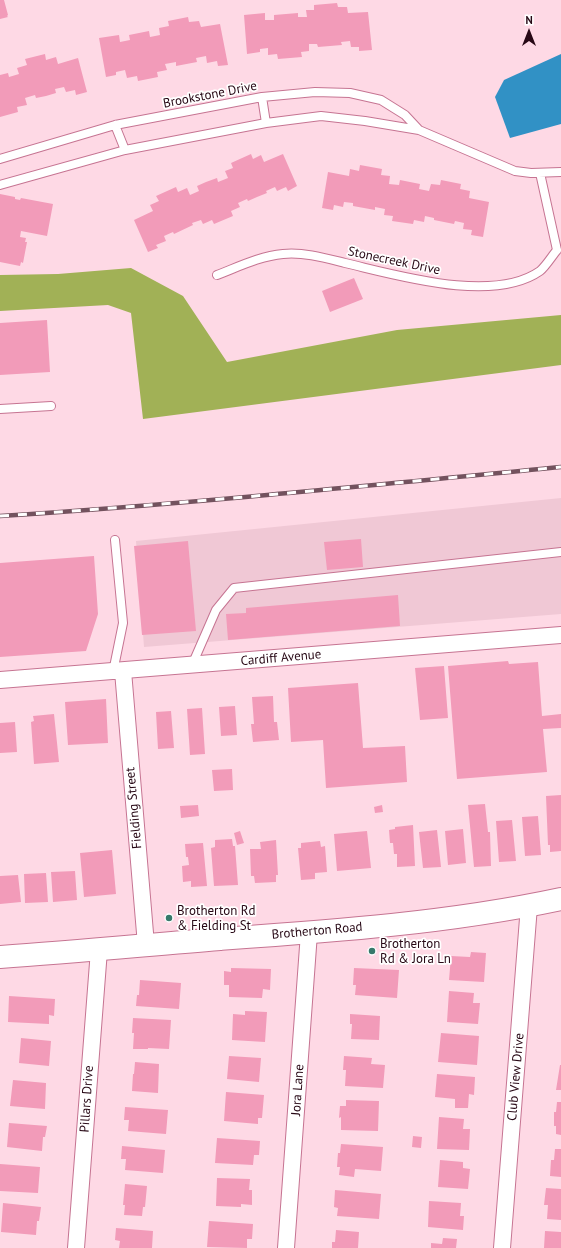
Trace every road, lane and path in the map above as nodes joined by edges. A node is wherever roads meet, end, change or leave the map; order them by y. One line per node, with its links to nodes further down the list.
1 (262, 97): 2 (lane); 3 (lane, Brookstone Drive); 4 (lane, Brookstone Drive)
2 (266, 123): 4 (lane, Brookstone Drive); 5 (lane, Brookstone Drive)
3 (115, 125): 5 (lane); 6 (lane, Brookstone Drive)
4 (419, 130): 8 (lane, Brookstone Drive)
5 (125, 150): 9 (lane, Brookstone Drive)
6 (0, 159)
7 (561, 172): 8 (lane, Brookstone Drive)
8 (540, 173): 10 (lane)
9 (0, 185)
10 (559, 252): 11 (lane, Stonecreek Drive)
11 (217, 275)
12 (51, 406): 13 (lane)
13 (0, 409)
14 (115, 540): 18 (lane)
15 (561, 552): 17 (lane)
16 (561, 635): 17 (street, Cardiff Avenue)
17 (192, 665): 18 (street, Cardiff Avenue)
18 (118, 671): 19 (street, Cardiff Avenue); 23 (street, Fielding Street)
19 (0, 680)
20 (561, 899): 21 (street, Brotherton Road)
21 (529, 906): 22 (street, Brotherton Road); 28 (street, Club View Drive)
22 (309, 933): 23 (street, Brotherton Road); 27 (street, Jora Lane)
23 (146, 945): 24 (street, Brotherton Road)
24 (99, 950): 25 (street, Brotherton Road); 26 (street, Pillars Drive)
25 (0, 957)
26 (76, 1248)
27 (286, 1248)
28 (502, 1248)

